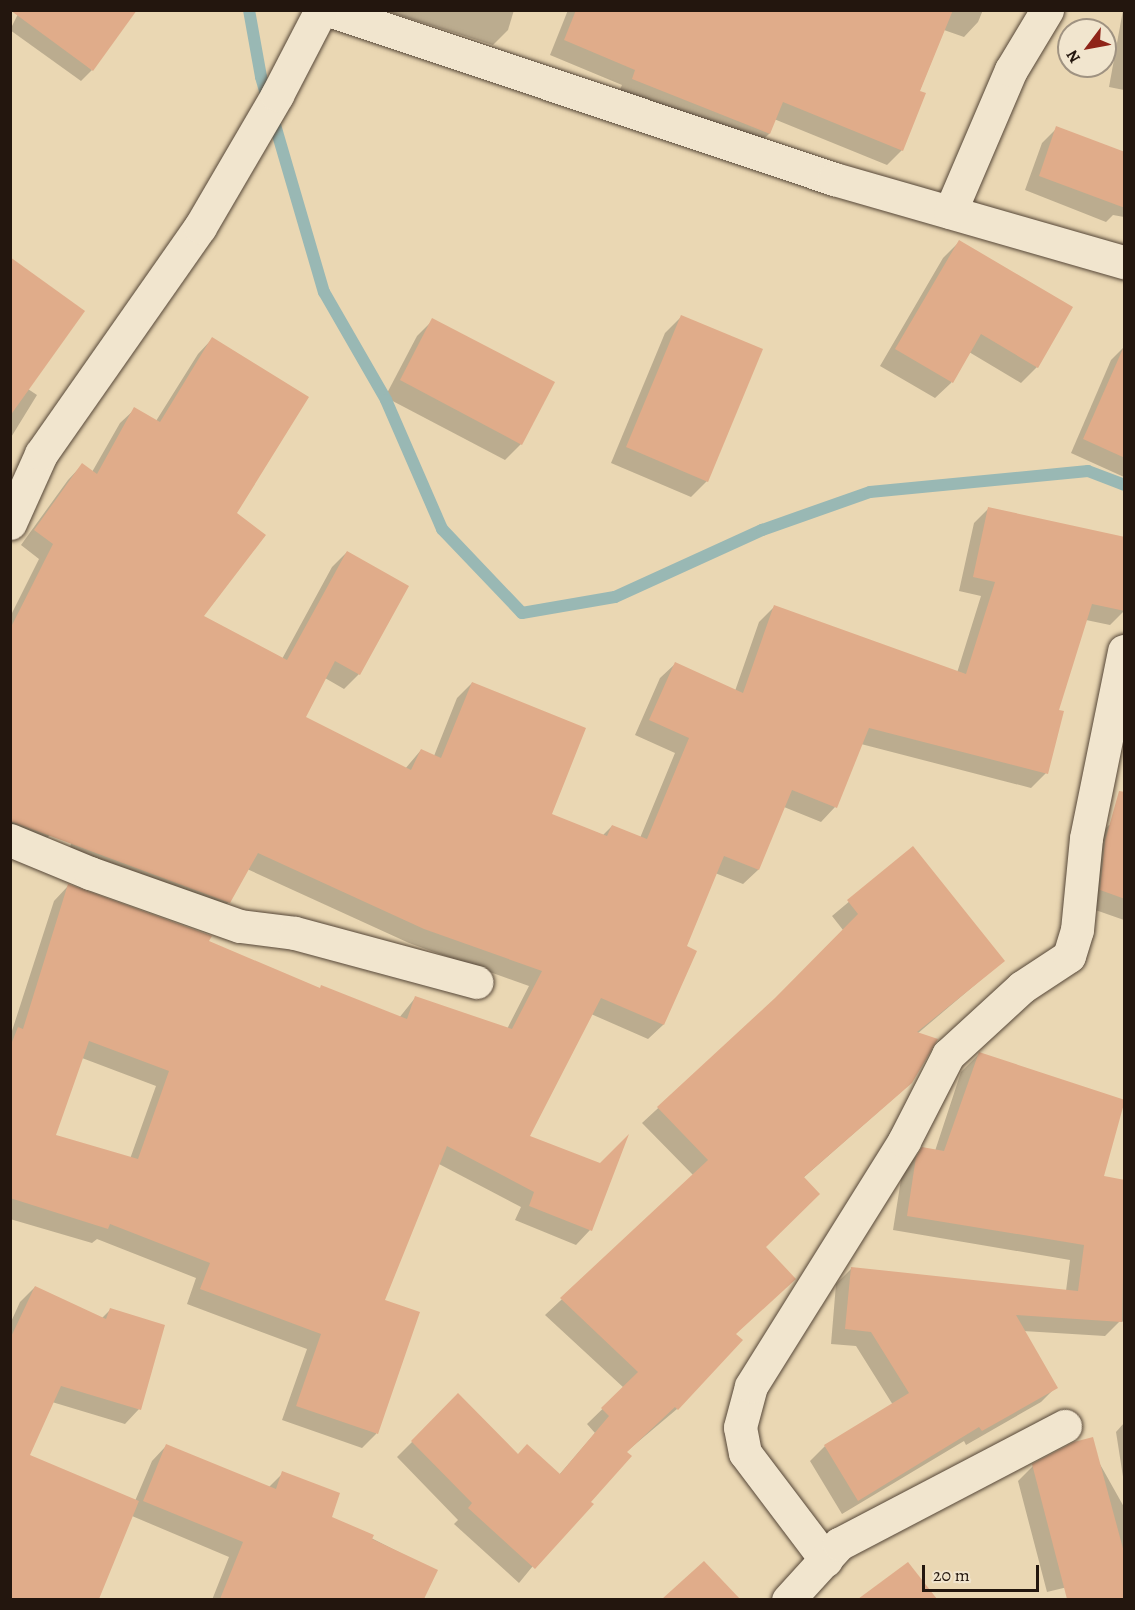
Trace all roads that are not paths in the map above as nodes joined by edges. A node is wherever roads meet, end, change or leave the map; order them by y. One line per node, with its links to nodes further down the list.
1 (321, 10): 6 (street)
2 (329, 10): 4 (street)
3 (1047, 10): 4 (street)
4 (950, 212): 5 (street)
5 (1125, 262)
6 (10, 523)
7 (1125, 651): 11 (street)
8 (10, 840): 9 (street)
9 (477, 982)
10 (1065, 1426): 11 (street)
11 (826, 1560): 12 (street)
12 (788, 1599)

